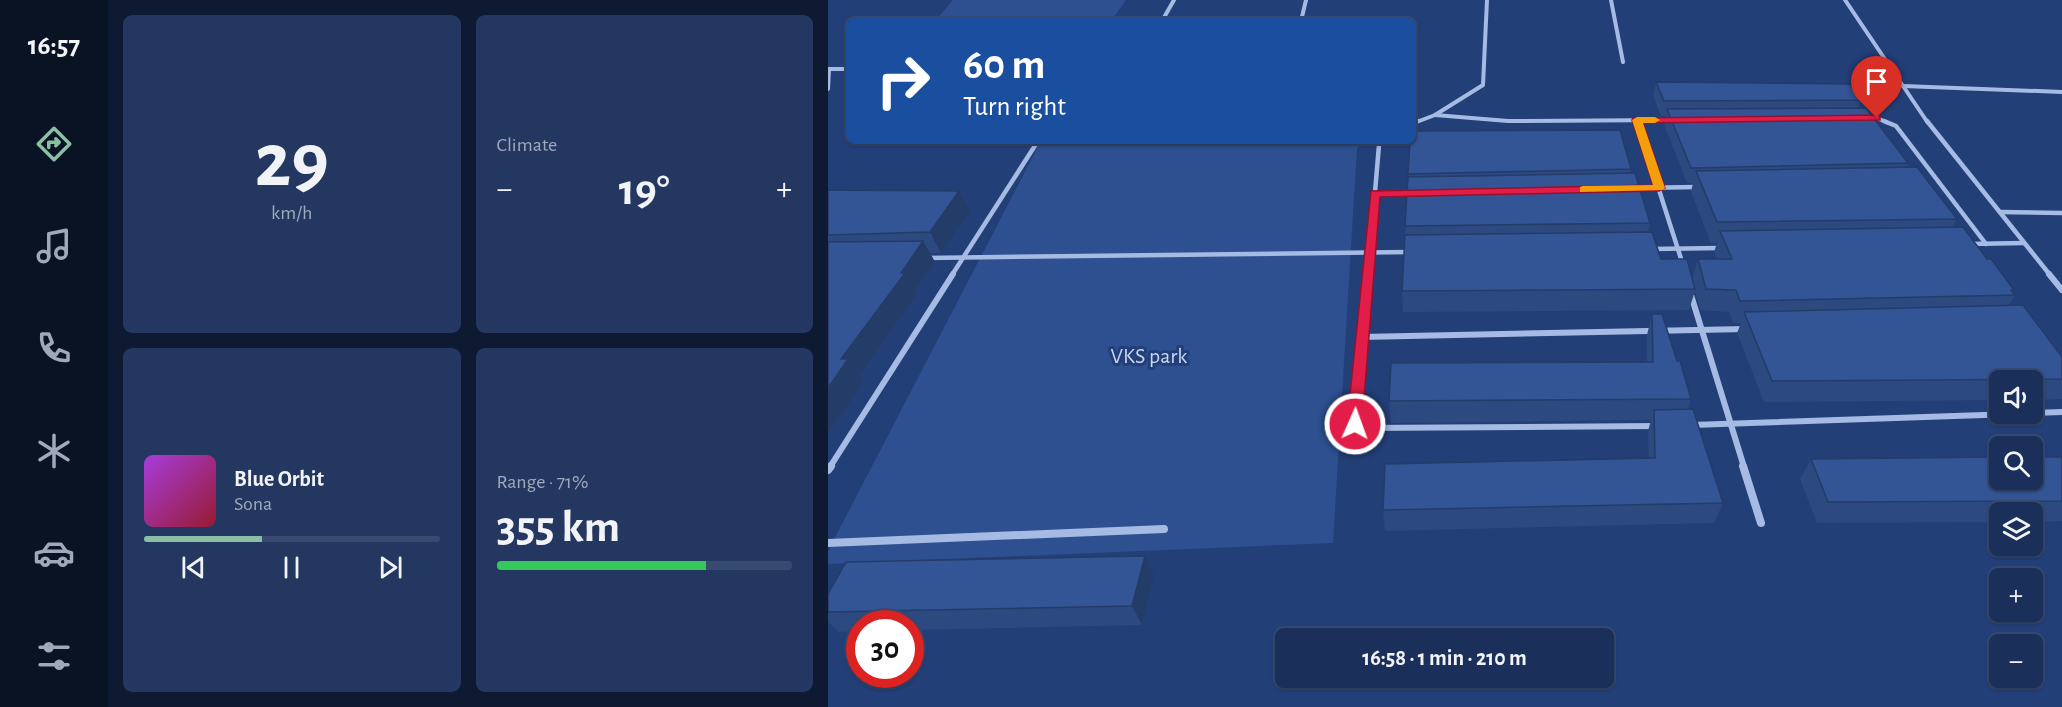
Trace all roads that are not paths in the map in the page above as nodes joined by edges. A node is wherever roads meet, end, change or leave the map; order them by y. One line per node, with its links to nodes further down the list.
1 (1174, 0): 6 (street)
2 (1306, 0): 7 (street)
3 (1487, 0): 14 (street)
4 (1611, 0): 8 (street)
5 (1845, 0): 11 (street)
6 (1164, 18)
7 (1302, 18)
8 (1623, 62)
9 (828, 69): 10 (street); 12 (street)
10 (846, 69)
11 (1903, 86): 13 (street); 28 (street)
12 (828, 89)
13 (2062, 92)
14 (1435, 115): 16 (street); 18 (street)
15 (1865, 118): 22 (street)
16 (1637, 120): 17 (street); 25 (street)
17 (1673, 120)
18 (1416, 122)
19 (1036, 144): 38 (street)
20 (1380, 144): 27 (street)
21 (1927, 182): 22 (street)
22 (1939, 182): 32 (street)
23 (1706, 187): 25 (street)
24 (1624, 188): 25 (street)
25 (1659, 188): 33 (street)
26 (1422, 193): 27 (street)
27 (1375, 194): 36 (street)
28 (2000, 212): 29 (street); 30 (street)
29 (2062, 213)
30 (2024, 243): 32 (street); 42 (street)
31 (1962, 244): 32 (street)
32 (1986, 244)
33 (1678, 248): 34 (street); 35 (street); 40 (street)
34 (1726, 248)
35 (1643, 249)
36 (1370, 252): 37 (street); 38 (street); 45 (street)
37 (1417, 252)
38 (963, 257): 39 (street); 52 (street)
39 (918, 258)
40 (1684, 269)
41 (1689, 289): 44 (street)
42 (2062, 290)
43 (1759, 329): 44 (street)
44 (1700, 330): 45 (street); 51 (street)
45 (1361, 337): 49 (street)
46 (2062, 412): 47 (street)
47 (2043, 413)
48 (1989, 415): 51 (street)
49 (1671, 425)
50 (1683, 425): 51 (street)
51 (1730, 425): 53 (street)
52 (828, 470)
53 (1761, 523)
54 (1164, 529): 55 (street)
55 (828, 543)

